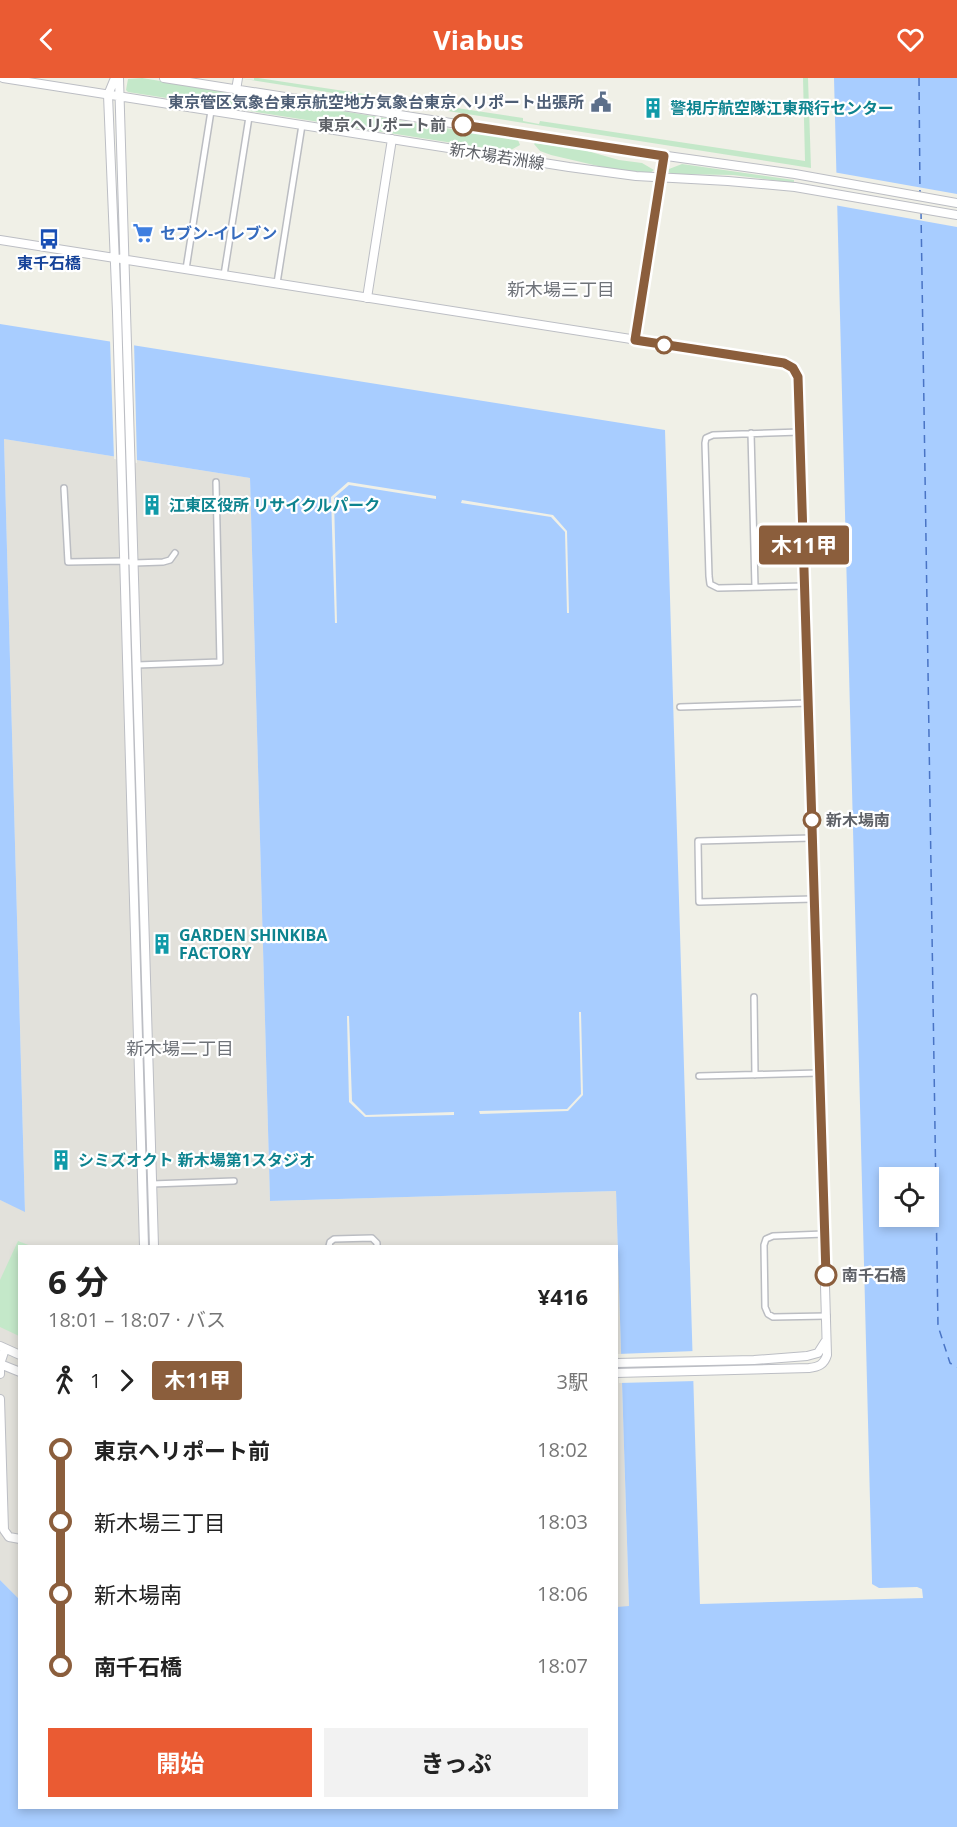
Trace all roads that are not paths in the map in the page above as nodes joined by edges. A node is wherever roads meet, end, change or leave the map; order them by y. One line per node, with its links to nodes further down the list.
1 (3, 78): 6 (street, 新木場若洲線)
2 (117, 78): 6 (street); 7 (street)
3 (164, 78): 5 (street, 新木場若洲線)
4 (238, 78): 5 (street)
5 (236, 90): 12 (street, 新木場若洲線)
6 (108, 95): 7 (street, 新木場若洲線); 17 (street)
7 (120, 97): 8 (street, 新木場若洲線); 18 (street)
8 (211, 111): 9 (street, 新木場若洲線); 19 (street)
9 (249, 117): 10 (street, 新木場若洲線); 20 (street)
10 (302, 125): 11 (street, 新木場若洲線); 21 (street)
11 (392, 139): 13 (street, 新木場若洲線); 22 (street)
12 (664, 156): 13 (street); 14 (street, 新木場若洲線)
13 (660, 177): 15 (street, 新木場若洲線); 24 (street)
14 (957, 203)
15 (957, 215)
16 (0, 240): 17 (street)
17 (115, 258): 18 (street); 23 (street)
18 (124, 260): 19 (street); 23 (street)
19 (186, 269): 20 (street)
20 (224, 275): 21 (street)
21 (277, 283): 22 (street)
22 (367, 297): 24 (street)
23 (122, 312): 29 (street)
24 (635, 340): 25 (street)
25 (800, 432): 26 (street); 33 (street)
26 (751, 434): 34 (street); 34 (street)
27 (216, 482): 35 (street)
28 (64, 488): 31 (street)
29 (126, 491): 31 (street); 32 (street)
30 (175, 553): 32 (street)
31 (124, 561): 32 (street); 38 (street)
32 (134, 563): 35 (street)
33 (805, 586): 34 (street); 36 (street)
34 (755, 587)
35 (137, 664): 39 (street)
36 (808, 702): 37 (street); 40 (street)
37 (680, 707)
38 (132, 816): 39 (street); 46 (street)
39 (142, 816): 47 (street)
40 (812, 838): 41 (street); 41 (street)
41 (814, 899): 43 (street)
42 (754, 998): 44 (street)
43 (819, 1073): 44 (street); 50 (street)
44 (755, 1075): 45 (street)
45 (699, 1076)
46 (139, 1084): 47 (street); 51 (street)
47 (149, 1084): 49 (street)
48 (234, 1181): 49 (street)
49 (152, 1184): 52 (street)
50 (825, 1234): 55 (street); 55 (street)
51 (144, 1245)
52 (154, 1245)
53 (329, 1245): 54 (street)
54 (377, 1245)
55 (826, 1316): 56 (street)
56 (826, 1338): 59 (street); 62 (street)
57 (3, 1348): 58 (street); 60 (street)
58 (18, 1354)
59 (618, 1363)
60 (0, 1364): 61 (street); 63 (street)
61 (18, 1371)
62 (618, 1373)
63 (0, 1374)
64 (0, 1399): 65 (street)
65 (18, 1539)

